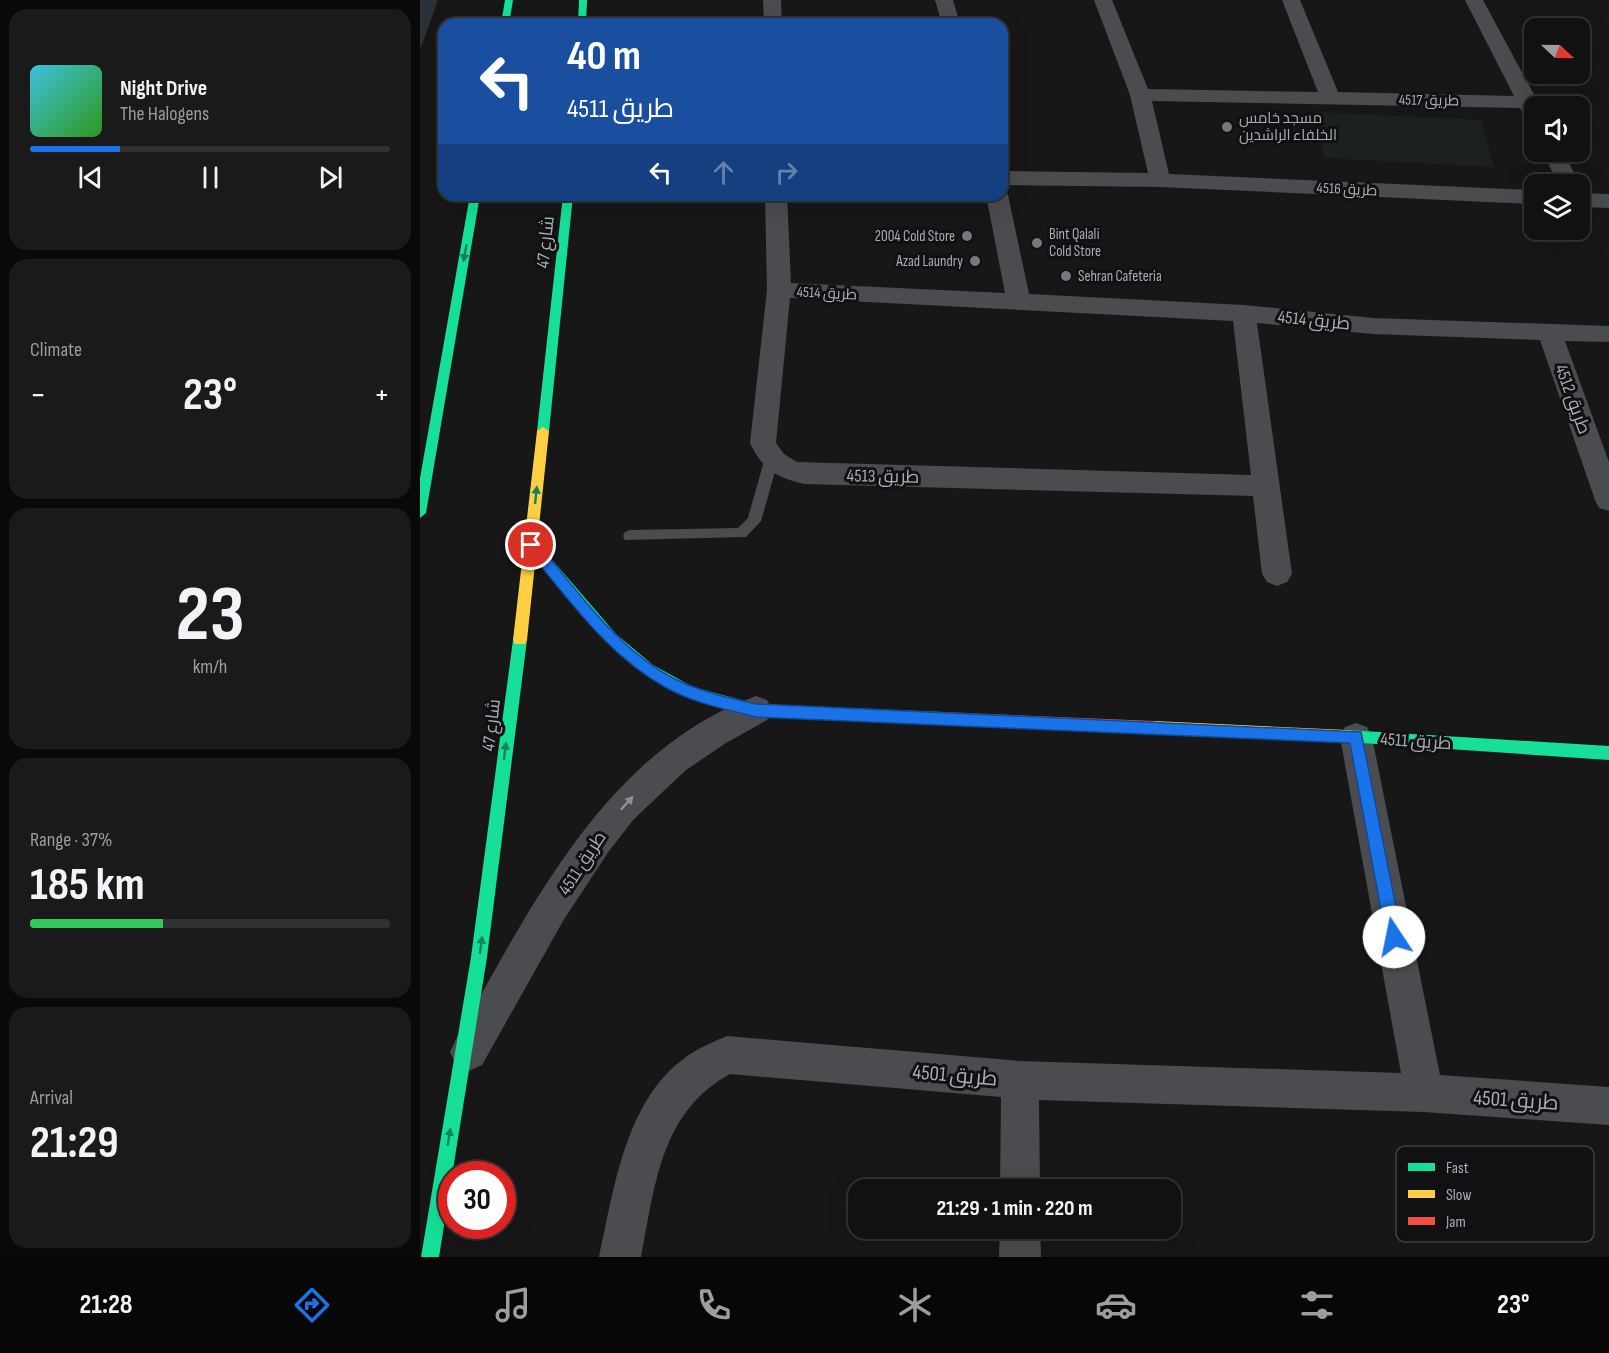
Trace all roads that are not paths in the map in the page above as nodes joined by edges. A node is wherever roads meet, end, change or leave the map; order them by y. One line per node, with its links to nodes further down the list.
1 (509, 0): 8 (street)
2 (583, 0): 9 (street)
3 (772, 0): 10 (street)
4 (944, 0): 11 (street)
5 (1104, 0): 12 (street)
6 (1291, 0): 14 (street)
7 (1474, 0): 13 (street)
8 (506, 18)
9 (582, 18)
10 (773, 18)
11 (949, 18)
12 (1140, 94): 14 (street, طريق 4517); 17 (street)
13 (1524, 96)
14 (1330, 98): 15 (street, طريق 4517)
15 (1524, 109)
16 (1008, 178): 17 (street, طريق 4516)
17 (1160, 180): 18 (street, طريق 4516)
18 (1524, 197)
19 (1590, 200): 24 (street)
20 (474, 201): 33 (street, one-way to 33)
21 (567, 201): 35 (street, شارع 47, one-way to 21)
22 (776, 201): 25 (street)
23 (998, 201): 26 (street)
24 (1609, 201)
25 (779, 290): 26 (street, طريق 4514); 30 (street)
26 (1019, 303): 27 (street, طريق 4514)
27 (1244, 313): 28 (street, طريق 4514); 31 (street)
28 (1549, 332): 29 (street, طريق 4514); 32 (street, طريق 4512)
29 (1609, 334)
30 (771, 460): 31 (street, طريق 4513); 34 (lane)
31 (1265, 486): 36 (street)
32 (1609, 500)
33 (420, 513)
34 (630, 536)
35 (531, 545): 37 (street, طريق 4511); 40 (street, شارع 47, one-way to 35)
36 (1277, 573)
37 (756, 710): 38 (street, طريق 4511); 40 (street, طريق 4511, one-way to 37)
38 (1356, 737): 39 (street, طريق 4511); 42 (street)
39 (1609, 753)
40 (461, 1065): 46 (street, شارع 47, one-way to 40)
41 (1020, 1080): 42 (street, طريق 4501); 44 (street); 47 (street, طريق 4501)
42 (1424, 1093): 43 (street, طريق 4501)
43 (1609, 1106)
44 (1020, 1179)
45 (1020, 1239): 48 (street)
46 (430, 1257)
47 (620, 1257)
48 (1020, 1257)

